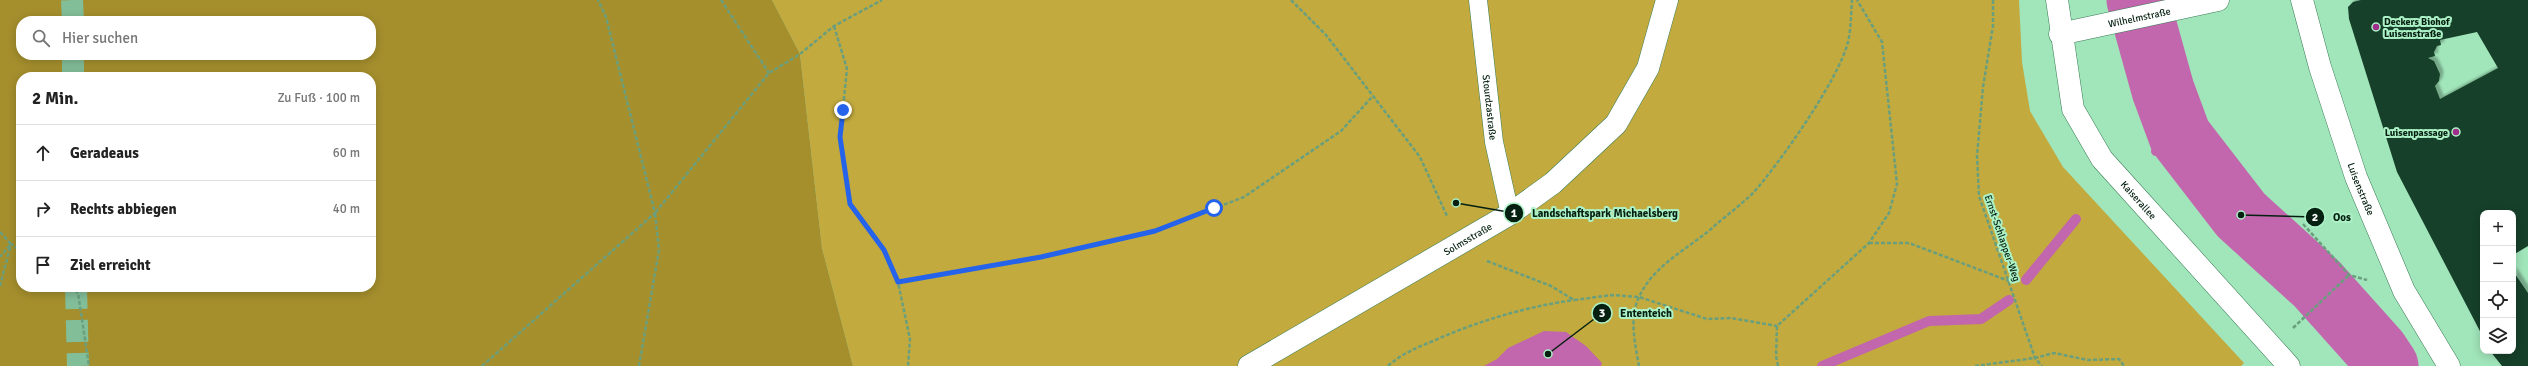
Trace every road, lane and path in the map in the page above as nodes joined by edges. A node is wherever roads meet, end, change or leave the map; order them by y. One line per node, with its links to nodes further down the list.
1 (598, 0): 17 (path)
2 (721, 0): 15 (path)
3 (882, 0): 13 (path)
4 (1291, 0): 16 (path)
5 (1478, 0): 18 (lane, Stourdzastraße)
6 (1668, 0): 18 (street, Solmsstraße)
7 (1852, 0): 32 (path)
8 (1857, 0): 22 (path)
9 (1994, 0): 27 (path, Ernst-Schlapper-Weg)
10 (2057, 0): 14 (street, Kaiserallee)
11 (2218, 0): 14 (street, Wilhelmstraße)
12 (2302, 0): 30 (street, Luisenstraße)
13 (834, 26): 15 (path); 28 (path)
14 (2060, 34): 37 (street, Kaiserallee)
15 (769, 73): 17 (path)
16 (1372, 97): 21 (path); 28 (path)
17 (655, 213): 39 (path); 40 (path)
18 (1510, 214): 21 (street, Solmsstraße)
19 (2303, 224): 26 (path)
20 (0, 232): 23 (path)
21 (1459, 242): 33 (path); 42 (street, Solmsstraße)
22 (1869, 243): 27 (path); 34 (path)
23 (11, 244): 24 (path); 25 (path); 29 (path)
24 (16, 248)
25 (0, 257)
26 (2349, 275): 30 (path); 35 (path)
27 (2009, 281): 36 (path, Ernst-Schlapper-Weg)
28 (898, 282): 41 (path)
29 (0, 286)
30 (2404, 291): 49 (street, Luisenstraße)
31 (77, 292): 38 (path)
32 (1639, 297): 33 (path); 34 (path); 44 (path)
33 (1574, 300): 43 (path)
34 (1777, 326): 45 (path)
35 (2294, 326)
36 (2035, 358): 46 (path); 47 (path); 48 (path)
37 (2281, 362)
38 (89, 366)
39 (482, 366)
40 (639, 366)
41 (908, 366)
42 (1250, 366)
43 (1388, 366)
44 (1639, 366)
45 (1778, 366)
46 (1974, 366)
47 (2042, 366)
48 (2124, 366)
49 (2449, 366)

